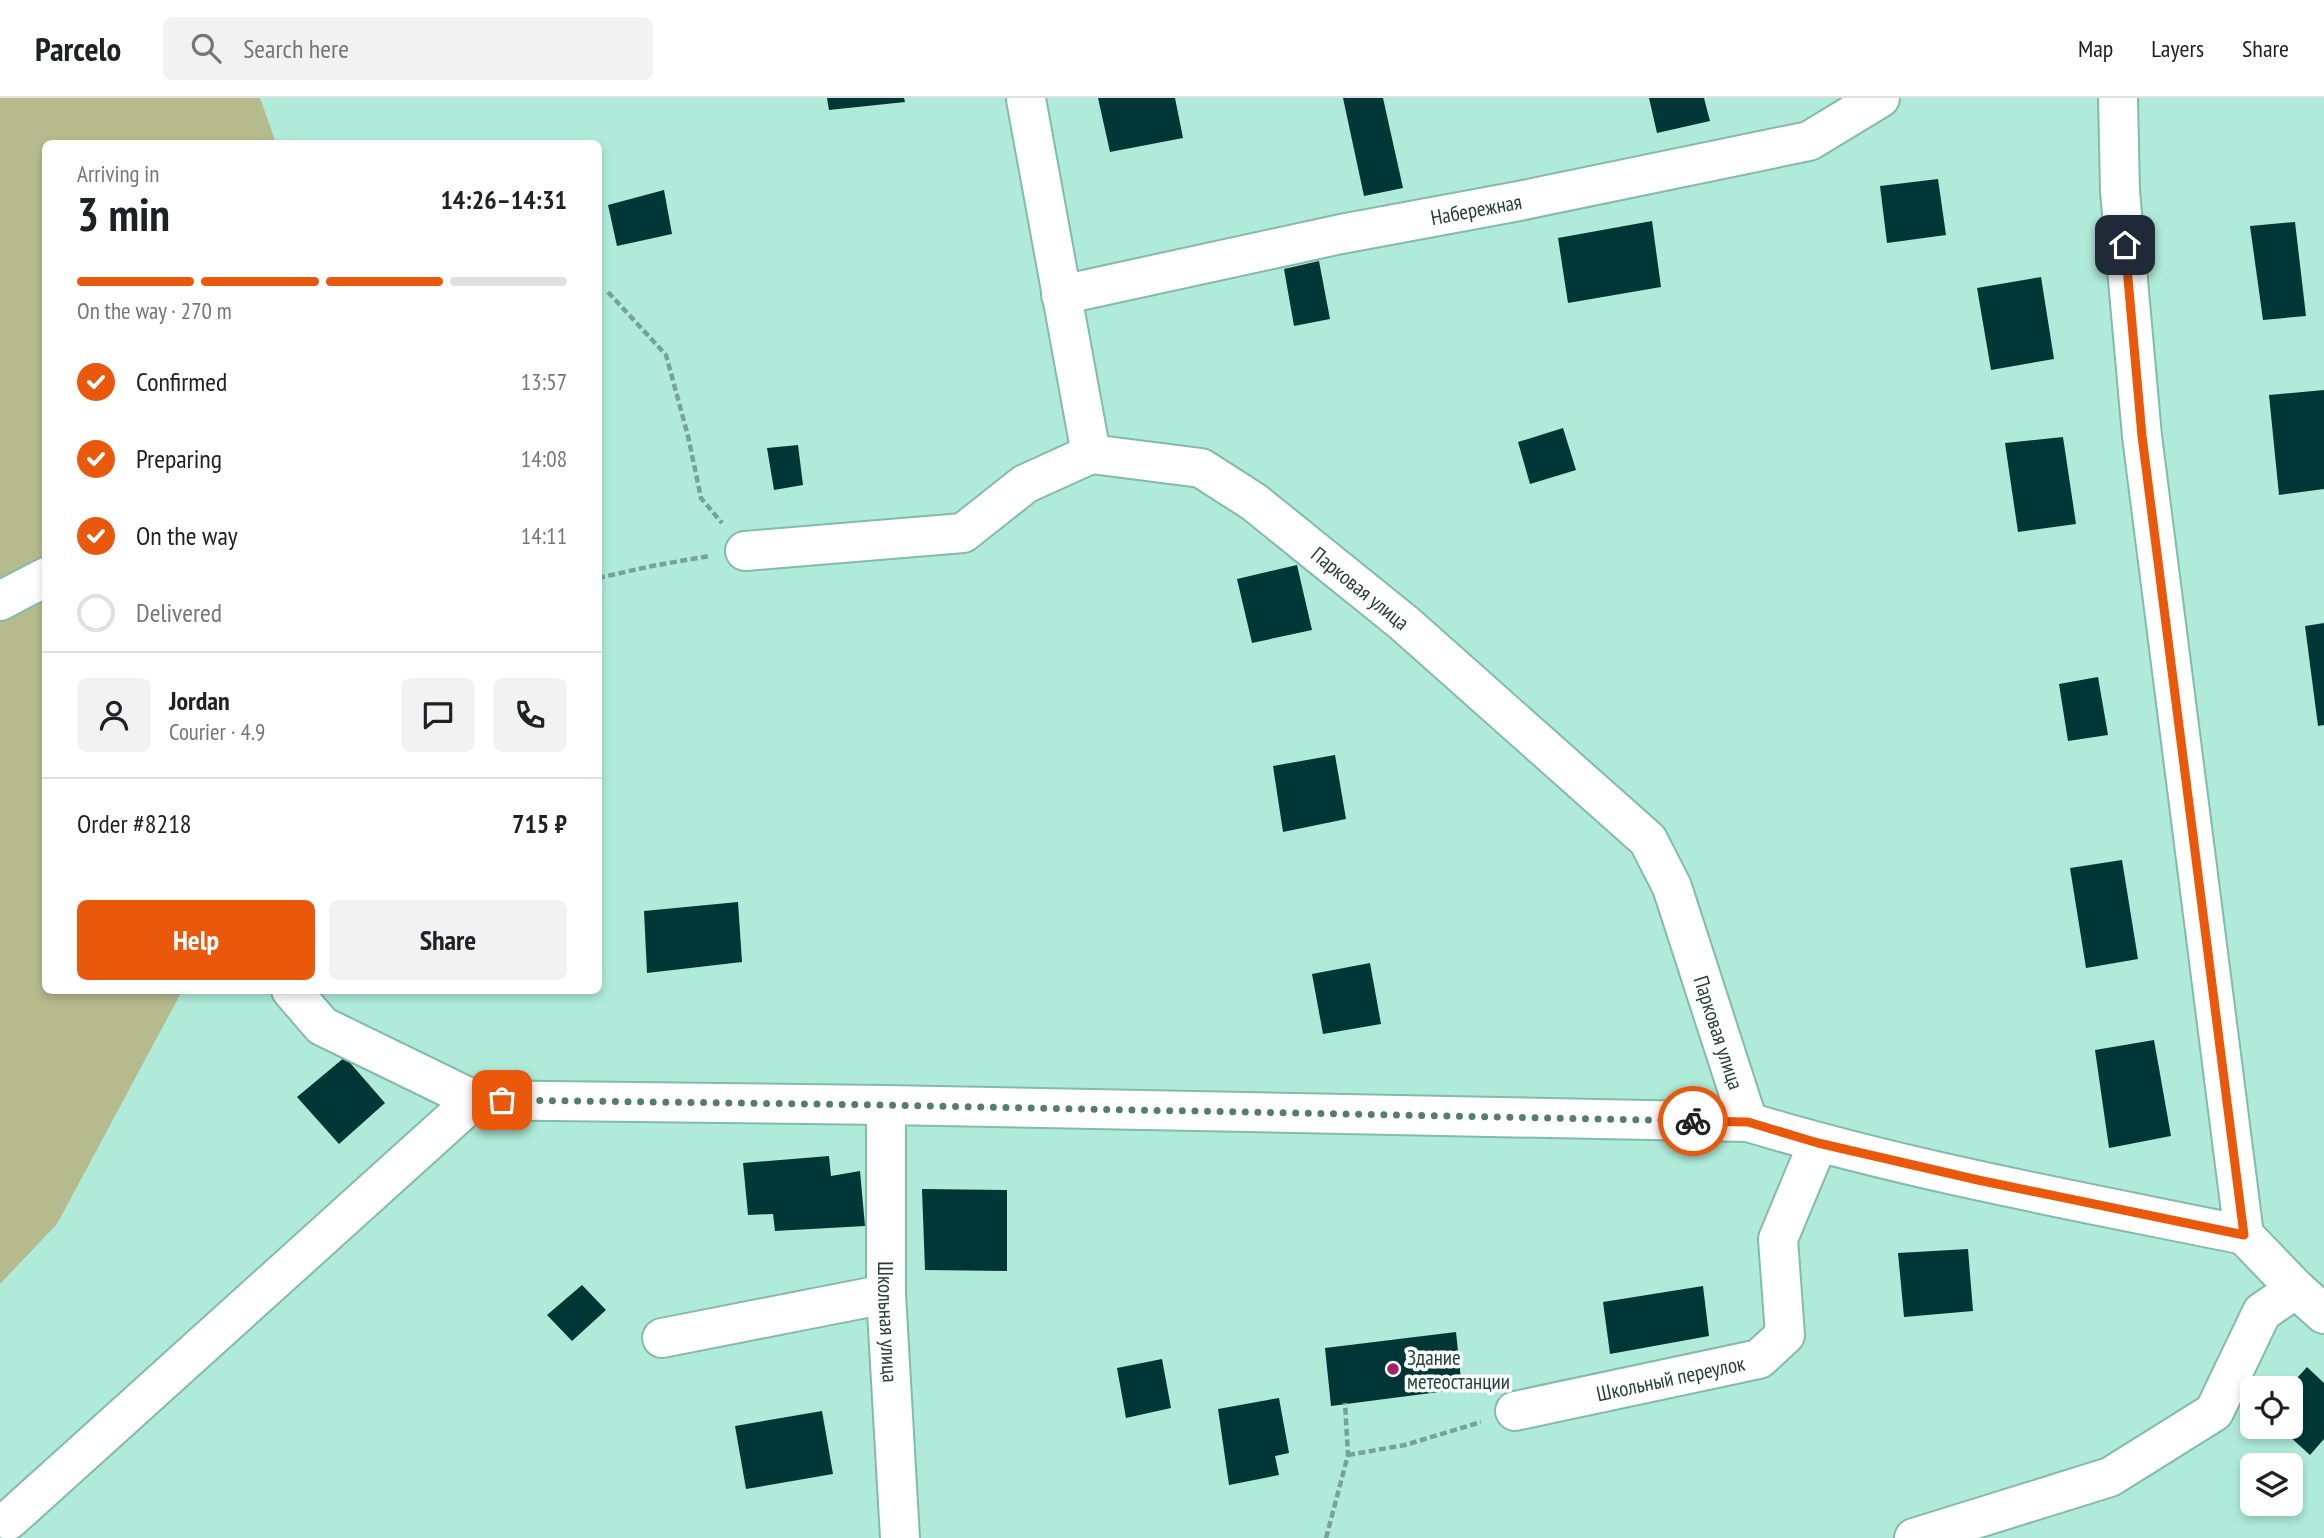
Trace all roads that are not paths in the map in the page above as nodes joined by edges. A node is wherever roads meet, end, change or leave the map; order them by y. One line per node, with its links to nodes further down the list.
1 (1880, 98): 4 (street, Набережная)
2 (1026, 99): 4 (street)
3 (2112, 104): 14 (street)
4 (1061, 295): 5 (street)
5 (1091, 454): 6 (street); 12 (street, Парковая улица)
6 (745, 551)
7 (42, 579): 8 (street)
8 (0, 601)
9 (295, 994): 10 (street)
10 (474, 1100): 11 (street); 20 (street)
11 (886, 1105): 12 (street); 16 (street, Школьная улица)
12 (1748, 1122): 13 (street)
13 (1818, 1143): 14 (street); 19 (street, Школьный переулок)
14 (2244, 1235): 15 (street)
15 (2296, 1289): 17 (street); 22 (street)
16 (886, 1294): 18 (street); 21 (street, Школьная улица)
17 (2324, 1314)
18 (662, 1338)
19 (1515, 1411)
20 (9, 1520)
21 (900, 1538)
22 (1914, 1538)

